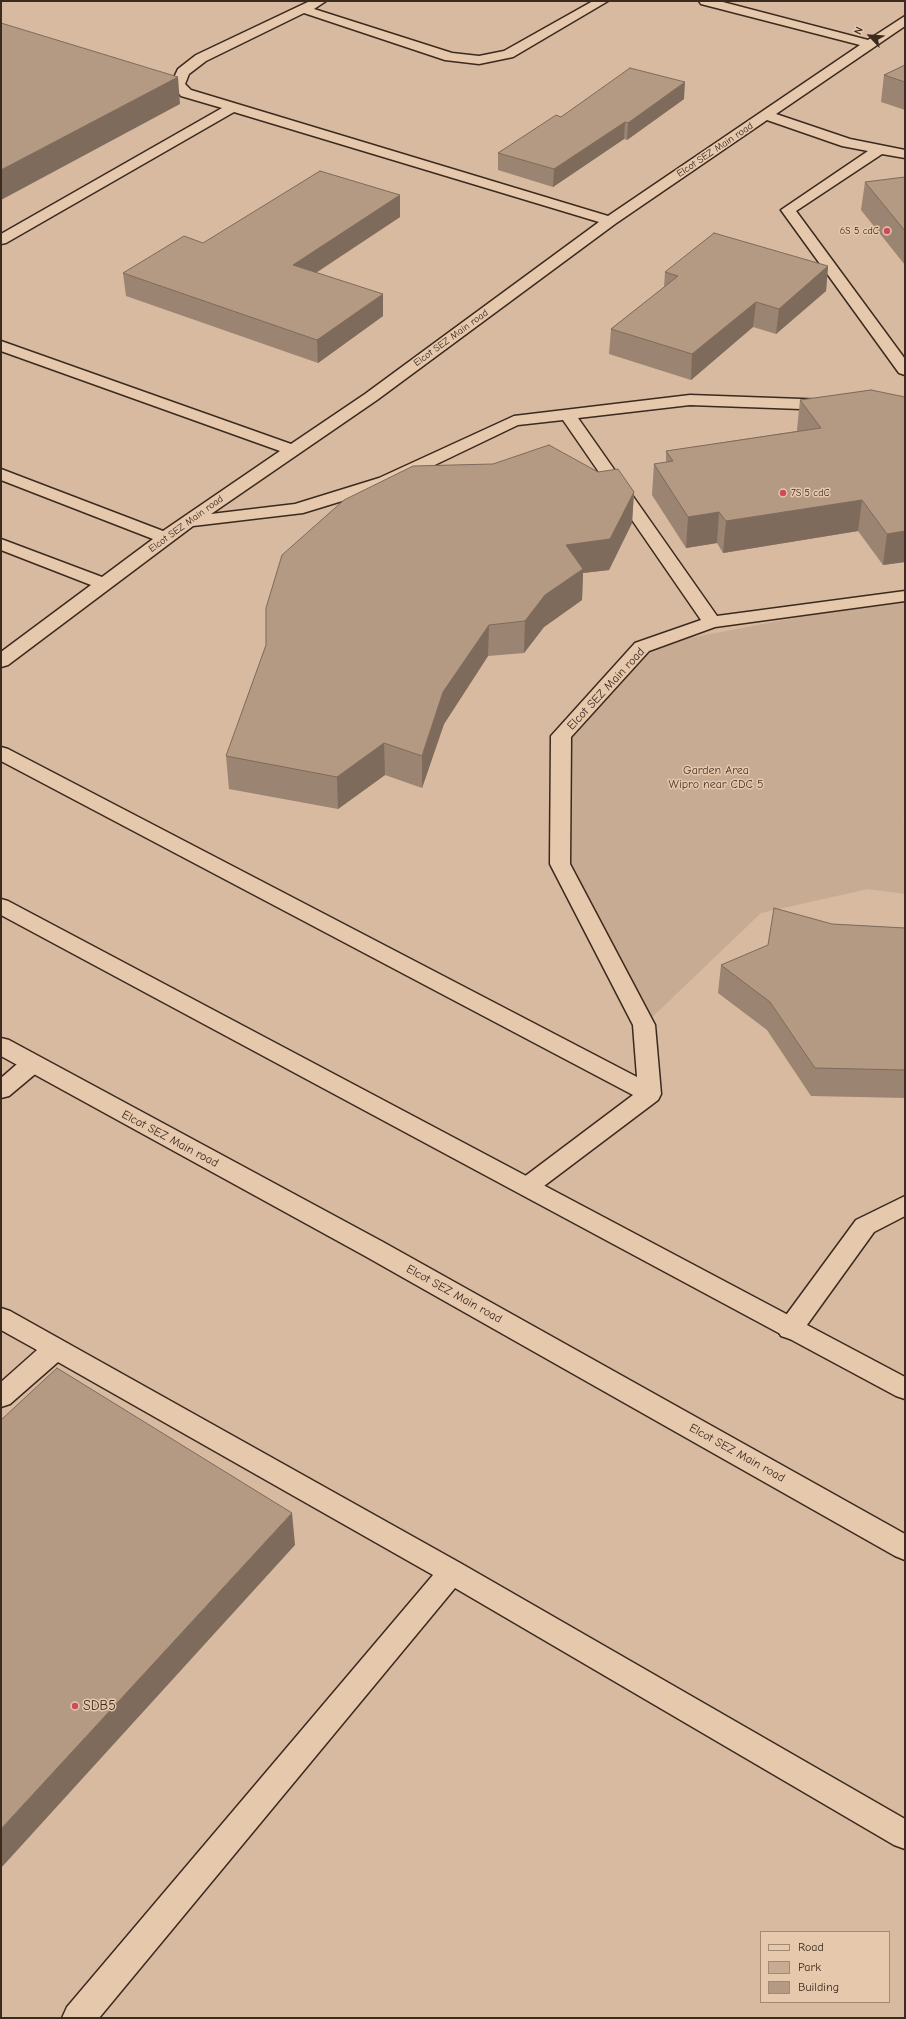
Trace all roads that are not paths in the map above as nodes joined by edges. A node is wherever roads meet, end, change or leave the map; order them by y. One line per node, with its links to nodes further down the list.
1 (320, 1): 4 (street)
2 (602, 1): 4 (street)
3 (705, 1): 6 (street)
4 (303, 9): 7 (street)
5 (905, 20): 6 (street, Elcot SEZ Main road)
6 (870, 44): 8 (street, Elcot SEZ Main road)
7 (233, 107): 11 (street); 12 (street)
8 (765, 115): 9 (street); 11 (street, Elcot SEZ Main road)
9 (880, 149): 10 (street); 14 (street)
10 (905, 154)
11 (610, 221): 17 (street, Elcot SEZ Main road)
12 (1, 240)
13 (1, 346): 17 (street)
14 (905, 370)
15 (843, 406): 16 (street)
16 (568, 415): 19 (street); 24 (street)
17 (293, 450): 19 (street, Elcot SEZ Main road)
18 (1, 474): 20 (street)
19 (187, 522): 20 (street, Elcot SEZ Main road)
20 (165, 538): 22 (street, Elcot SEZ Main road)
21 (1, 544): 22 (street)
22 (105, 584): 25 (street, Elcot SEZ Main road)
23 (905, 596): 24 (street, Elcot SEZ Main road)
24 (712, 622): 31 (street, Elcot SEZ Main road)
25 (1, 661)
26 (1, 753): 31 (street)
27 (1, 906): 32 (street)
28 (1, 1046): 29 (street, Elcot SEZ Main road)
29 (32, 1064): 30 (street); 39 (street, Elcot SEZ Main road)
30 (1, 1090)
31 (650, 1094): 32 (street)
32 (528, 1186): 35 (street)
33 (905, 1204): 35 (street)
34 (1, 1318): 36 (street)
35 (790, 1328): 37 (street)
36 (56, 1349): 38 (street); 40 (street)
37 (905, 1389)
38 (1, 1397)
39 (905, 1548)
40 (452, 1572): 41 (street); 42 (street)
41 (905, 1835)
42 (78, 2018)

